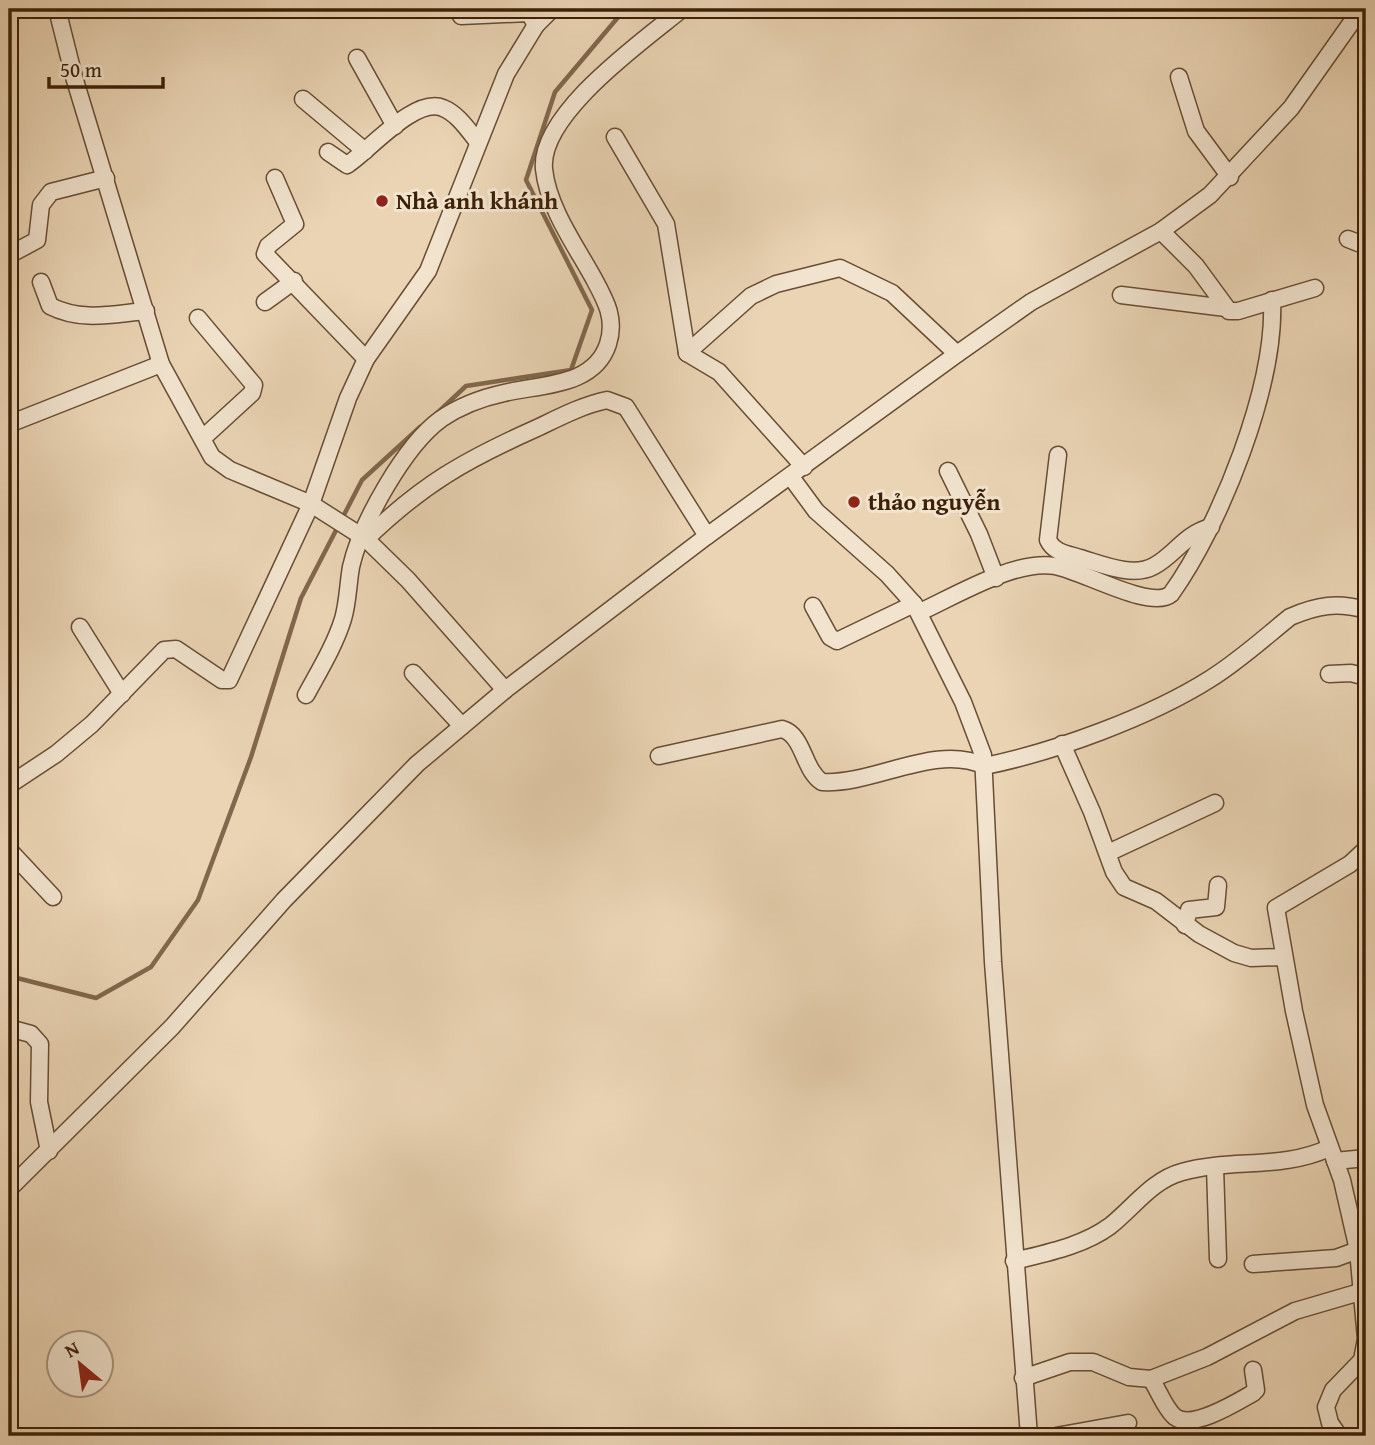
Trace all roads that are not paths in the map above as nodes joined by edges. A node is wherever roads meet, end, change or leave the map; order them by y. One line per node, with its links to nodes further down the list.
1 (57, 9): 16 (street)
2 (552, 9): 6 (street)
3 (682, 9): 42 (street)
4 (1361, 9): 15 (street)
5 (461, 16): 6 (street)
6 (536, 25): 12 (street)
7 (357, 58): 10 (street)
8 (1179, 77): 15 (street)
9 (303, 99): 13 (street)
10 (395, 125): 12 (street); 13 (street)
11 (615, 137): 31 (street)
12 (478, 142): 33 (street)
13 (365, 151): 14 (street)
14 (328, 152)
15 (1230, 177): 18 (street)
16 (106, 178): 21 (street); 29 (street)
17 (275, 178): 22 (street)
18 (1161, 231): 28 (street); 32 (street)
19 (1348, 239): 20 (street)
20 (1366, 246)
21 (9, 255)
22 (294, 281): 27 (street); 33 (street)
23 (41, 282): 29 (street)
24 (1315, 288): 26 (street)
25 (1121, 295): 28 (street)
26 (1272, 299): 28 (street); 41 (street)
27 (265, 302)
28 (1226, 308)
29 (146, 311): 34 (street)
30 (198, 318): 36 (street)
31 (687, 353): 32 (street); 39 (street)
32 (957, 354): 39 (street)
33 (366, 359): 40 (street)
34 (162, 364): 35 (street); 36 (street)
35 (9, 424)
36 (204, 437): 40 (street)
37 (1059, 455): 41 (street)
38 (948, 471): 44 (street)
39 (797, 472): 43 (street); 46 (street)
40 (316, 508): 42 (street); 53 (street)
41 (1210, 527): 44 (street)
42 (360, 535): 43 (street); 52 (street); 54 (street)
43 (707, 536): 52 (street)
44 (996, 578): 46 (street)
45 (813, 606): 46 (street)
46 (917, 608): 58 (street)
47 (1366, 610): 56 (street)
48 (80, 627): 53 (street)
49 (413, 673): 55 (street)
50 (1329, 674): 51 (street)
51 (1366, 677)
52 (505, 690): 55 (street)
53 (122, 694): 59 (street)
54 (306, 695)
55 (462, 726): 69 (street)
56 (1062, 744): 58 (street); 63 (street)
57 (659, 756): 58 (street)
58 (985, 766): 76 (street)
59 (9, 785)
60 (1215, 803): 63 (street)
61 (1366, 849): 67 (street)
62 (9, 850): 65 (street)
63 (1108, 853): 66 (street)
64 (1217, 885): 66 (street)
65 (53, 897)
66 (1185, 925): 67 (street)
67 (1284, 957): 70 (street)
68 (9, 1028): 69 (street)
69 (49, 1151): 73 (street)
70 (1332, 1155): 71 (street); 72 (street); 74 (street)
71 (1366, 1158)
72 (1215, 1167): 75 (street); 76 (street)
73 (10, 1186)
74 (1358, 1250): 77 (street); 78 (street)
75 (1218, 1259)
76 (1014, 1261): 81 (street)
77 (1253, 1264)
78 (1360, 1292): 79 (street); 82 (street)
79 (1364, 1360): 86 (street)
80 (1253, 1370): 82 (street)
81 (1023, 1378): 82 (street); 84 (street)
82 (1152, 1378)
83 (1129, 1423): 85 (street)
84 (1029, 1436)
85 (1056, 1436)
86 (1339, 1436)

